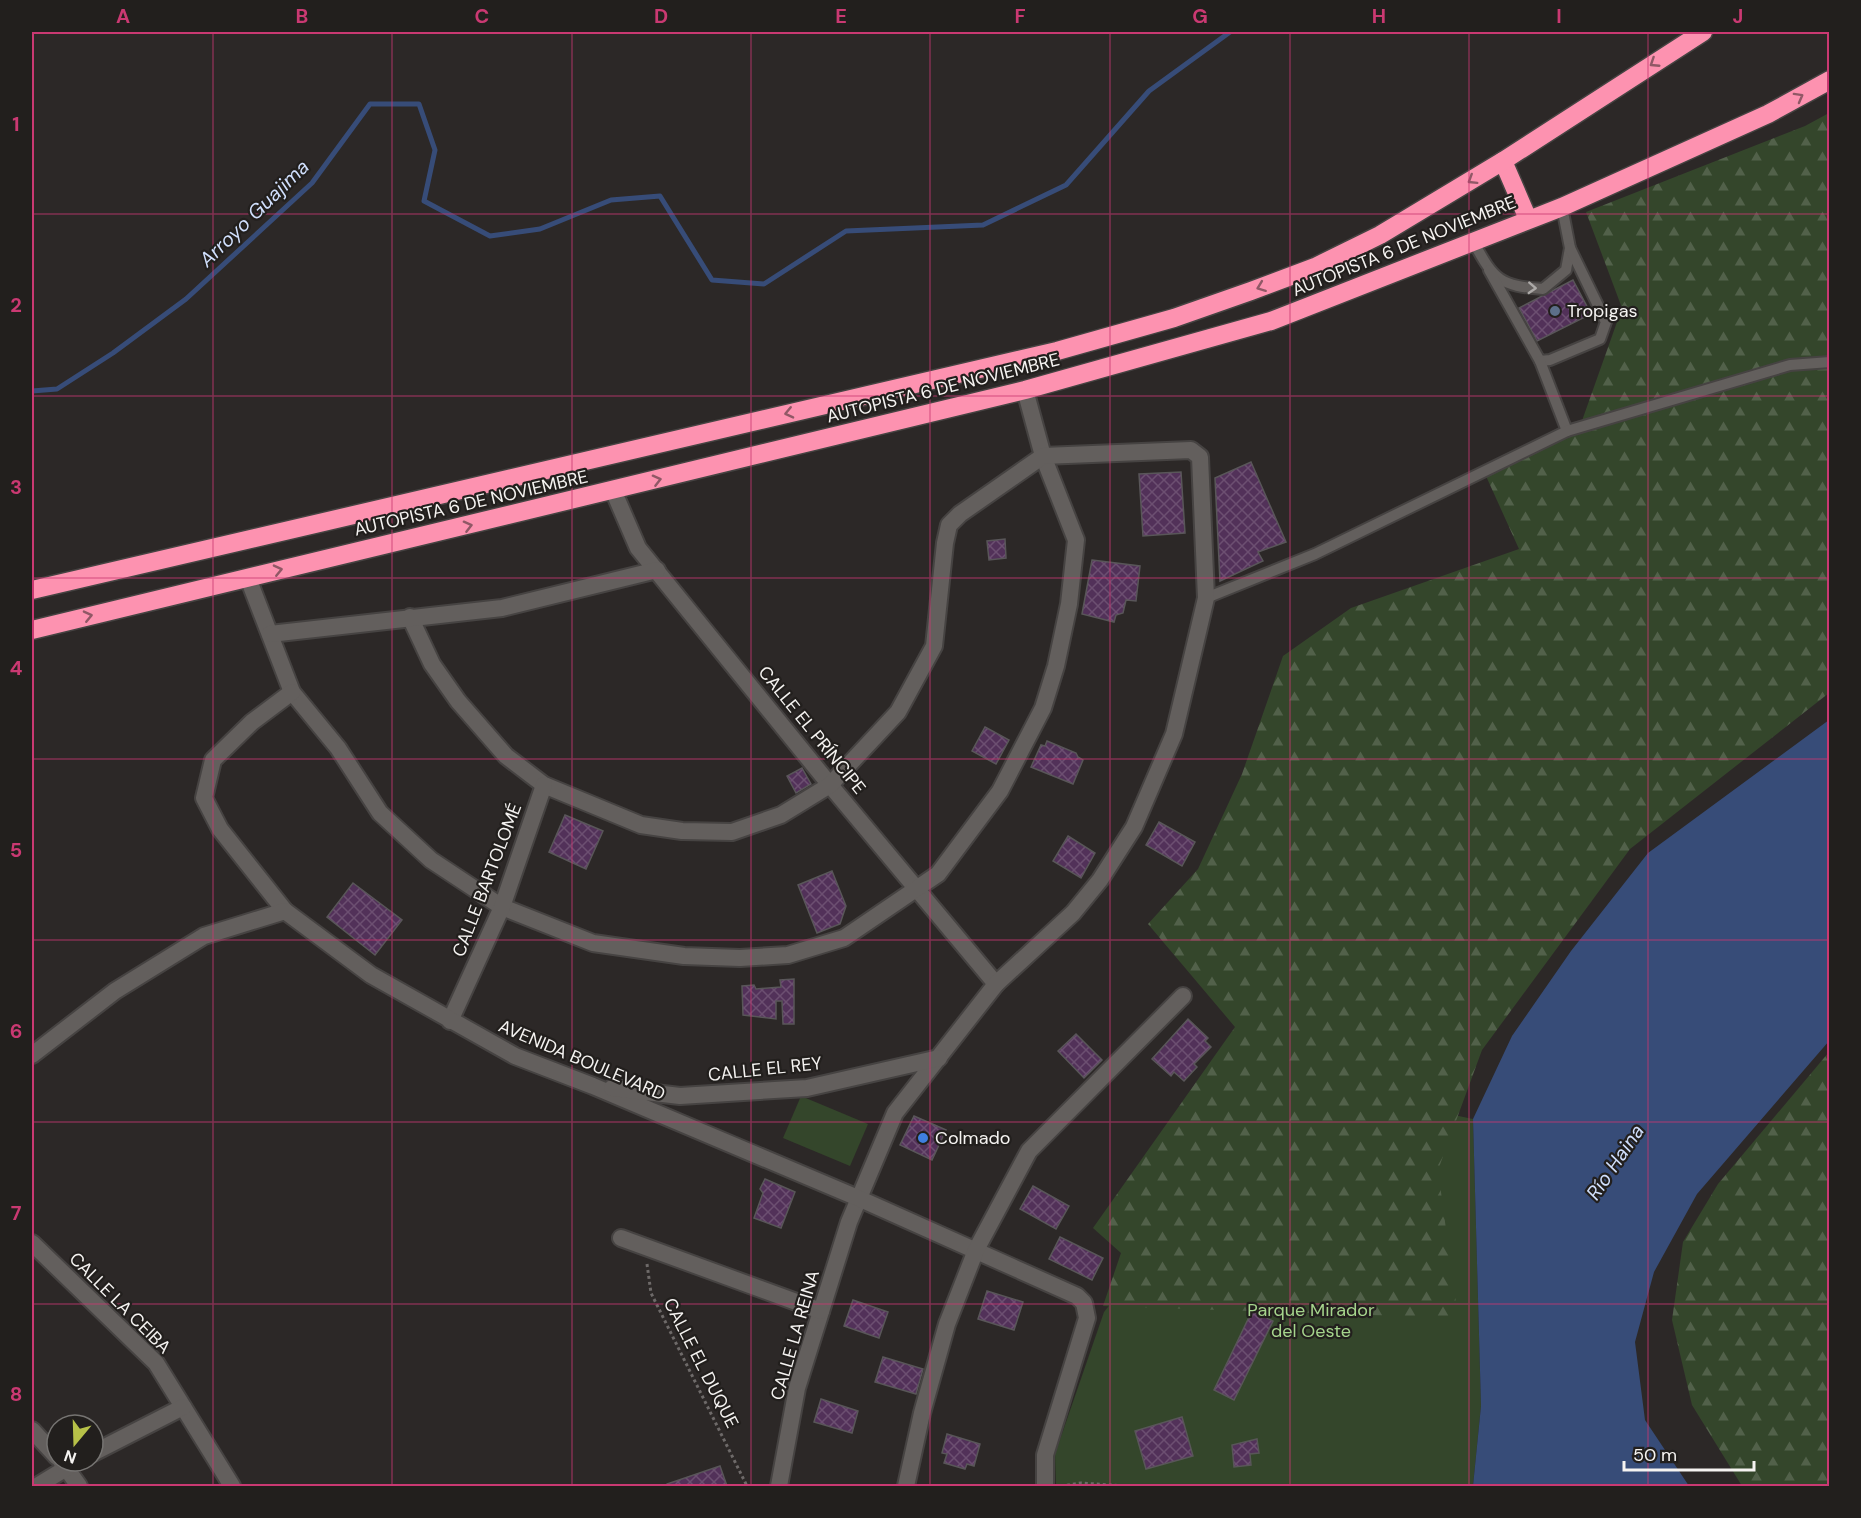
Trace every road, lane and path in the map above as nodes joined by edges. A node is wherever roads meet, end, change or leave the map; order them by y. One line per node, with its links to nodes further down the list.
1 (1703, 32): 3 (highway, AUTOPISTA 6 DE NOVIEMBRE, one-way to 3)
2 (1830, 80): 4 (highway, AUTOPISTA 6 DE NOVIEMBRE, one-way to 2)
3 (1503, 161): 5 (highway); 17 (highway, AUTOPISTA 6 DE NOVIEMBRE, one-way to 17)
4 (1563, 207): 5 (highway, AUTOPISTA 6 DE NOVIEMBRE); 7 (lane)
5 (1527, 219): 6 (highway, AUTOPISTA 6 DE NOVIEMBRE)
6 (1474, 243): 8 (lane); 11 (highway, AUTOPISTA 6 DE NOVIEMBRE)
7 (1570, 248): 8 (lane, one-way to 7); 9 (lane)
8 (1489, 270): 9 (lane)
9 (1540, 361): 12 (lane)
10 (1830, 362): 12 (lane)
11 (1025, 390): 13 (street); 14 (highway, AUTOPISTA 6 DE NOVIEMBRE, one-way to 11)
12 (1567, 431): 18 (lane)
13 (1043, 456): 18 (street, CALLE LA REINA); 24 (street); 25 (street)
14 (613, 490): 15 (street, CALLE EL PRÍNCIPE); 16 (highway, AUTOPISTA 6 DE NOVIEMBRE, one-way to 14)
15 (657, 570): 19 (street); 24 (street, CALLE EL PRÍNCIPE)
16 (248, 578): 20 (highway, AUTOPISTA 6 DE NOVIEMBRE, one-way to 16); 21 (street)
17 (32, 590)
18 (1206, 598): 28 (street, CALLE LA REINA)
19 (410, 617): 21 (street); 23 (street)
20 (32, 630)
21 (270, 634): 22 (street)
22 (292, 692): 26 (street); 27 (street, AVENIDA BOULEVARD)
23 (544, 785): 24 (street); 26 (street, CALLE BARTOLOMÉ)
24 (830, 785): 25 (street, CALLE EL PRÍNCIPE)
25 (916, 886): 26 (street); 28 (street, CALLE EL PRÍNCIPE)
26 (502, 907): 30 (street, CALLE BARTOLOMÉ)
27 (285, 911): 30 (street, AVENIDA BOULEVARD); 31 (street)
28 (996, 984): 32 (street, CALLE LA REINA)
29 (1183, 996): 38 (street)
30 (450, 1021): 33 (street, AVENIDA BOULEVARD)
31 (32, 1054)
32 (939, 1058): 33 (street, CALLE EL REY); 34 (street, CALLE LA REINA)
33 (593, 1086): 34 (street, AVENIDA BOULEVARD)
34 (858, 1198): 38 (street, AVENIDA BOULEVARD); 39 (street, CALLE LA REINA)
35 (621, 1238): 37 (street)
36 (32, 1243): 40 (street, CALLE LA CEIBA)
37 (645, 1247): 39 (street); 47 (path, CALLE EL DUQUE)
38 (976, 1250): 49 (street); 50 (street, AVENIDA BOULEVARD)
39 (821, 1311): 48 (street, CALLE LA REINA)
40 (183, 1407): 43 (street); 46 (street, CALLE LA CEIBA)
41 (32, 1430): 42 (street)
42 (45, 1442)
43 (105, 1447)
44 (52, 1473): 45 (street)
45 (37, 1486)
46 (232, 1486)
47 (747, 1486)
48 (779, 1486)
49 (906, 1486)
50 (1045, 1486)
51 (1054, 1486): 52 (path)
52 (1125, 1486)

